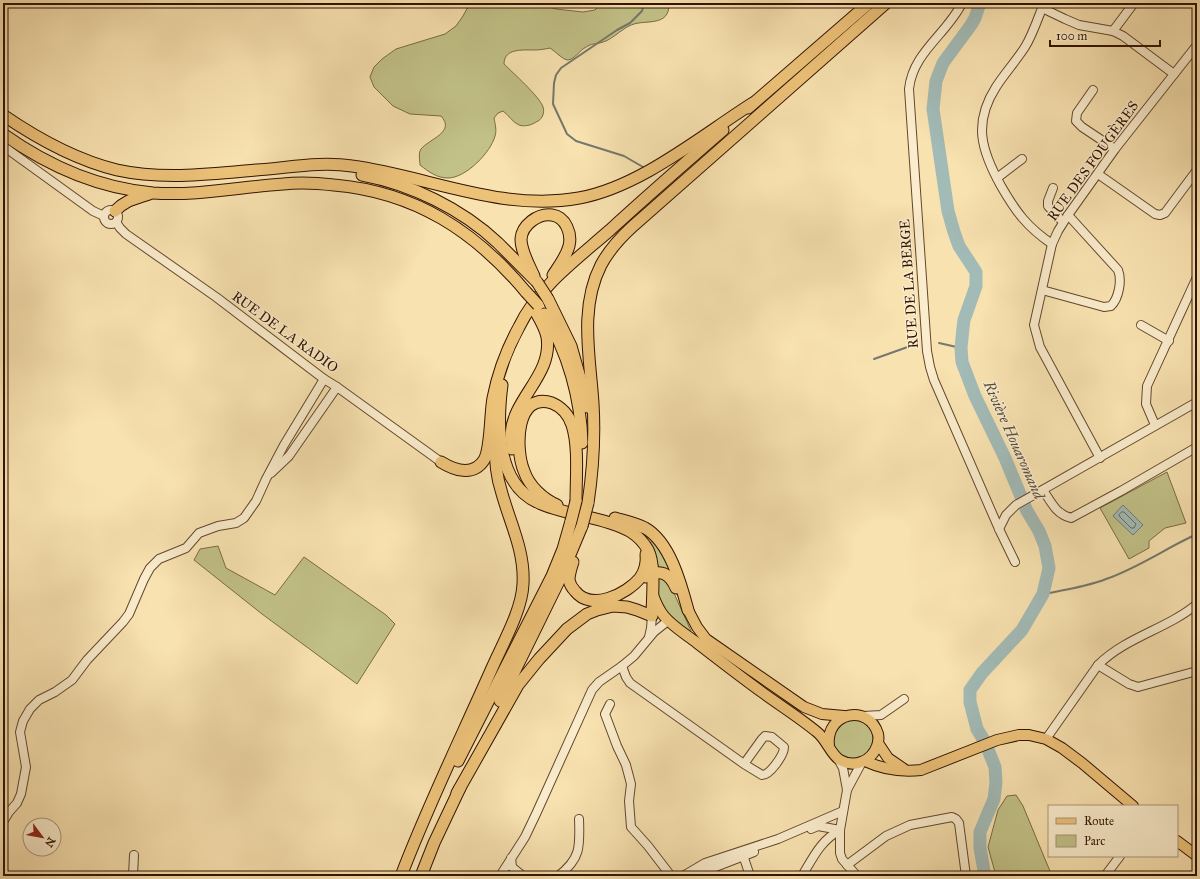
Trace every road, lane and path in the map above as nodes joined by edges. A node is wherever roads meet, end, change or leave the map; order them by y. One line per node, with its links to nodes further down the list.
1 (869, 3): 12 (highway)
2 (886, 3): 9 (highway)
3 (894, 3): 9 (highway)
4 (962, 3): 48 (street, RUE DE LA BERGE)
5 (1134, 3): 7 (street)
6 (1043, 5): 7 (street); 21 (street)
7 (1113, 31): 10 (street)
8 (1197, 45): 10 (street, RUE DES FOUGÈRES)
9 (828, 54): 40 (highway)
10 (1174, 74): 16 (street, RUE DES FOUGÈRES)
11 (1093, 90): 16 (street)
12 (753, 103): 18 (highway); 31 (highway)
13 (3, 115): 18 (highway)
14 (3, 134): 23 (highway)
15 (3, 146): 25 (street, RUE DE LA RADIO)
16 (1115, 149): 20 (street, RUE DES FOUGÈRES)
17 (1022, 159): 21 (street)
18 (300, 167): 29 (highway)
19 (1197, 170): 20 (street)
20 (1098, 174): 24 (street, RUE DES FOUGÈRES)
21 (997, 178): 27 (street)
22 (1053, 188): 26 (street)
23 (155, 193): 25 (highway); 31 (highway, bridge)
24 (1068, 215): 26 (street, RUE DES FOUGÈRES); 30 (street)
25 (112, 216): 35 (street, RUE DE LA RADIO)
26 (1064, 222): 27 (street, RUE DES FOUGÈRES)
27 (1052, 244): 30 (street, RUE DES FOUGÈRES)
28 (1197, 277): 34 (street)
29 (537, 282): 31 (highway, bridge); 31 (highway)
30 (1042, 290): 41 (street, RUE DES FOUGÈRES)
31 (540, 302): 33 (highway); 40 (highway); 45 (highway); 46 (highway)
32 (1141, 325): 34 (street)
33 (514, 336): 42 (highway); 46 (highway); 90 (highway)
34 (1169, 341): 38 (street)
35 (324, 379): 36 (street, RUE DE LA RADIO); 43 (street)
36 (337, 387): 42 (street, RUE DE LA RADIO); 43 (street)
37 (1197, 402): 38 (street)
38 (1155, 425): 41 (street)
39 (1197, 447): 44 (street)
40 (592, 455): 47 (highway, bridge)
41 (1100, 458): 44 (street)
42 (441, 462)
43 (266, 479): 79 (street)
44 (1043, 490): 48 (street)
45 (576, 501): 55 (highway); 91 (highway, bridge)
46 (552, 508): 49 (highway)
47 (582, 526): 52 (highway); 75 (highway)
48 (999, 529): 50 (street, RUE DE LA BERGE)
49 (644, 544): 51 (highway); 52 (highway)
50 (1015, 562)
51 (652, 574): 52 (highway); 53 (highway); 55 (highway)
52 (628, 589)
53 (652, 591): 56 (highway); 59 (main road)
54 (1197, 604): 60 (street)
55 (688, 610): 65 (main road)
56 (652, 616): 57 (main road); 58 (street); 75 (highway)
57 (664, 624): 58 (street); 59 (main road)
58 (647, 642): 61 (street)
59 (723, 664): 69 (main road)
60 (1098, 665): 62 (street); 67 (street)
61 (622, 666): 72 (street); 86 (street)
62 (1197, 671)
63 (904, 699): 66 (street)
64 (610, 704): 96 (street)
65 (844, 716): 66 (main road); 69 (main road)
66 (863, 716): 68 (main road)
67 (1046, 739): 73 (main road); 76 (main road)
68 (878, 742): 71 (main road); 73 (main road)
69 (829, 746): 70 (main road)
70 (838, 759): 71 (main road); 74 (street)
71 (863, 762): 73 (main road); 74 (street)
72 (744, 764): 72 (street)
73 (904, 769)
74 (847, 790): 77 (street)
75 (458, 793): 92 (highway)
76 (1132, 805)
77 (843, 811): 80 (street); 82 (street)
78 (579, 820): 95 (street)
79 (3, 822)
80 (840, 830): 82 (street); 87 (street); 100 (street)
81 (1178, 842): 84 (main road)
82 (742, 854): 88 (street); 99 (street)
83 (134, 855): 89 (street)
84 (1197, 856)
85 (1119, 857): 103 (street)
86 (511, 858): 93 (street); 94 (street)
87 (847, 865): 101 (street); 102 (street)
88 (708, 870): 97 (street); 98 (street)
89 (133, 876)
90 (401, 876)
91 (409, 876)
92 (421, 876)
93 (500, 876)
94 (523, 876)
95 (558, 876)
96 (671, 876)
97 (683, 876)
98 (687, 876)
99 (750, 876)
100 (802, 876)
101 (857, 876)
102 (966, 876)
103 (1105, 876)

